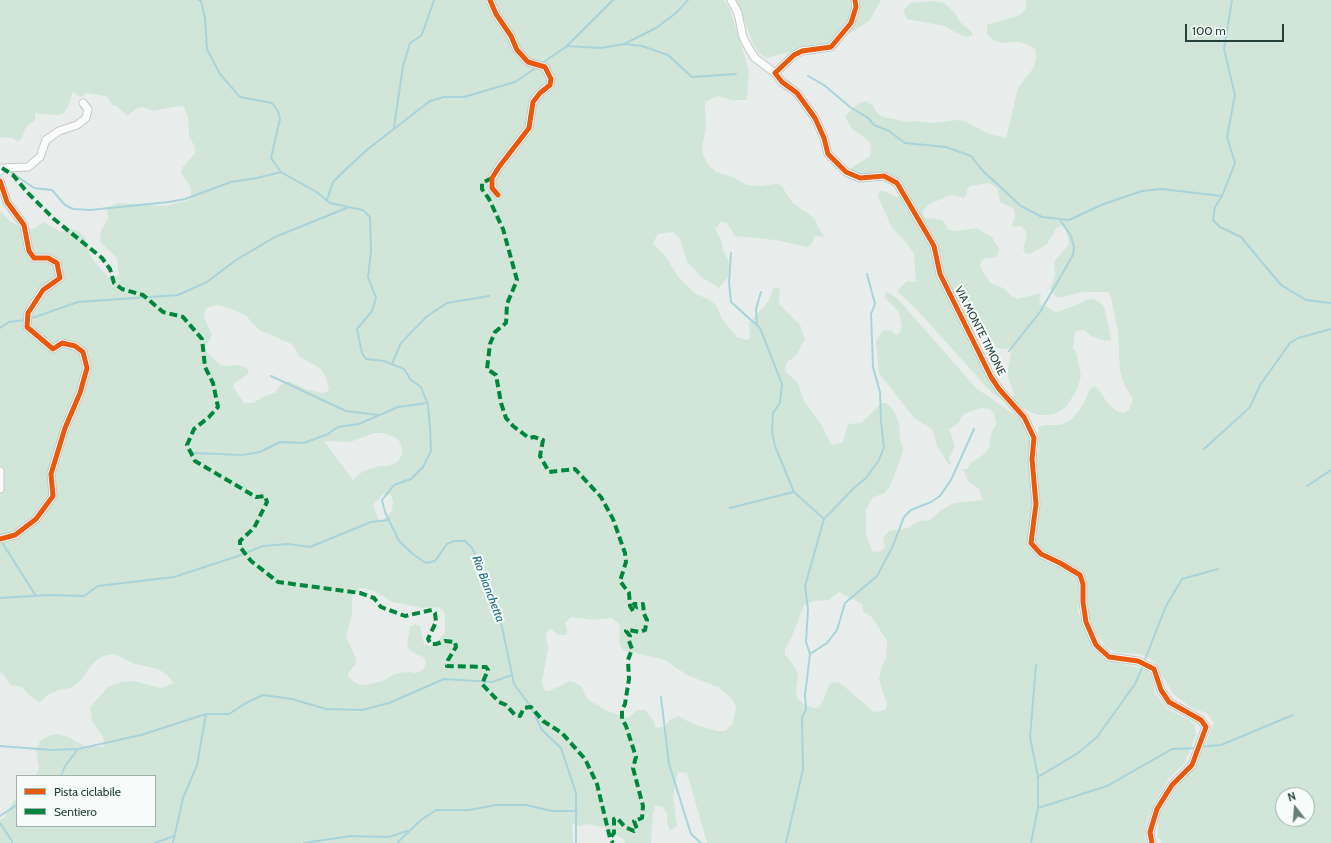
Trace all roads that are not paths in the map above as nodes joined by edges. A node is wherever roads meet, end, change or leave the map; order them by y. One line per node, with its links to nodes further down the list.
1 (490, 0): 8 (street)
2 (731, 0): 4 (street)
3 (855, 0): 4 (street)
4 (776, 73): 12 (street, VIA MONTE TIMONE)
5 (83, 103): 6 (street)
6 (0, 171)
7 (0, 181): 11 (street)
8 (498, 195)
9 (0, 471): 10 (street)
10 (0, 489)
11 (0, 539)
12 (1152, 843)

